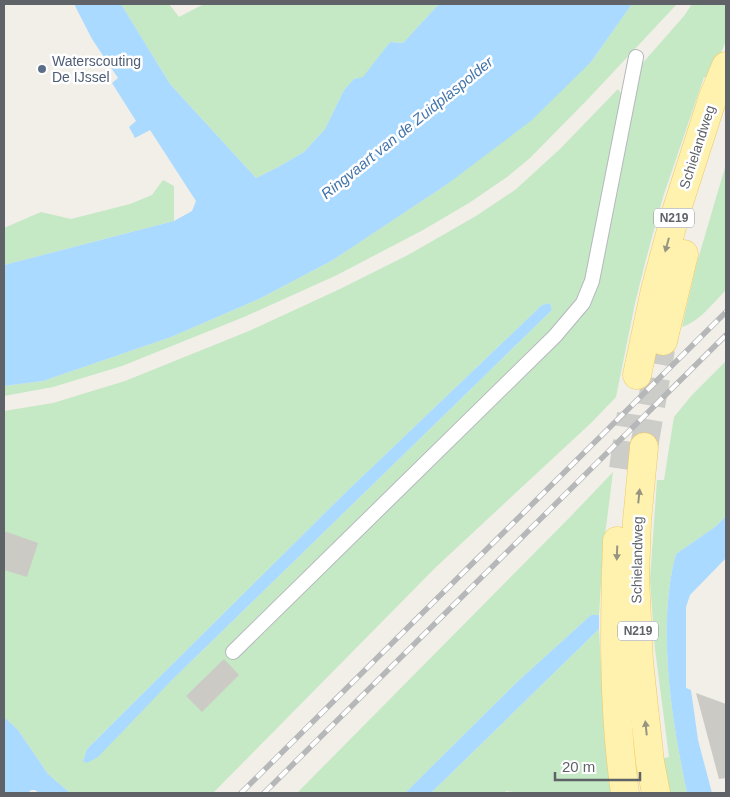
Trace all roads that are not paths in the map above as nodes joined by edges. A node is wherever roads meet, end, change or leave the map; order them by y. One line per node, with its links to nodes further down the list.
1 (636, 57): 8 (lane)
2 (726, 66): 5 (main road, Schielandweg / N219, one-way to 5)
3 (726, 114): 4 (main road, Schielandweg / N219)
4 (661, 350)
5 (637, 375)
6 (644, 447): 10 (main road, Schielandweg / N219, one-way to 6)
7 (623, 469): 9 (main road, Schielandweg / N219, one-way to 9)
8 (233, 652)
9 (625, 793)
10 (656, 793)

